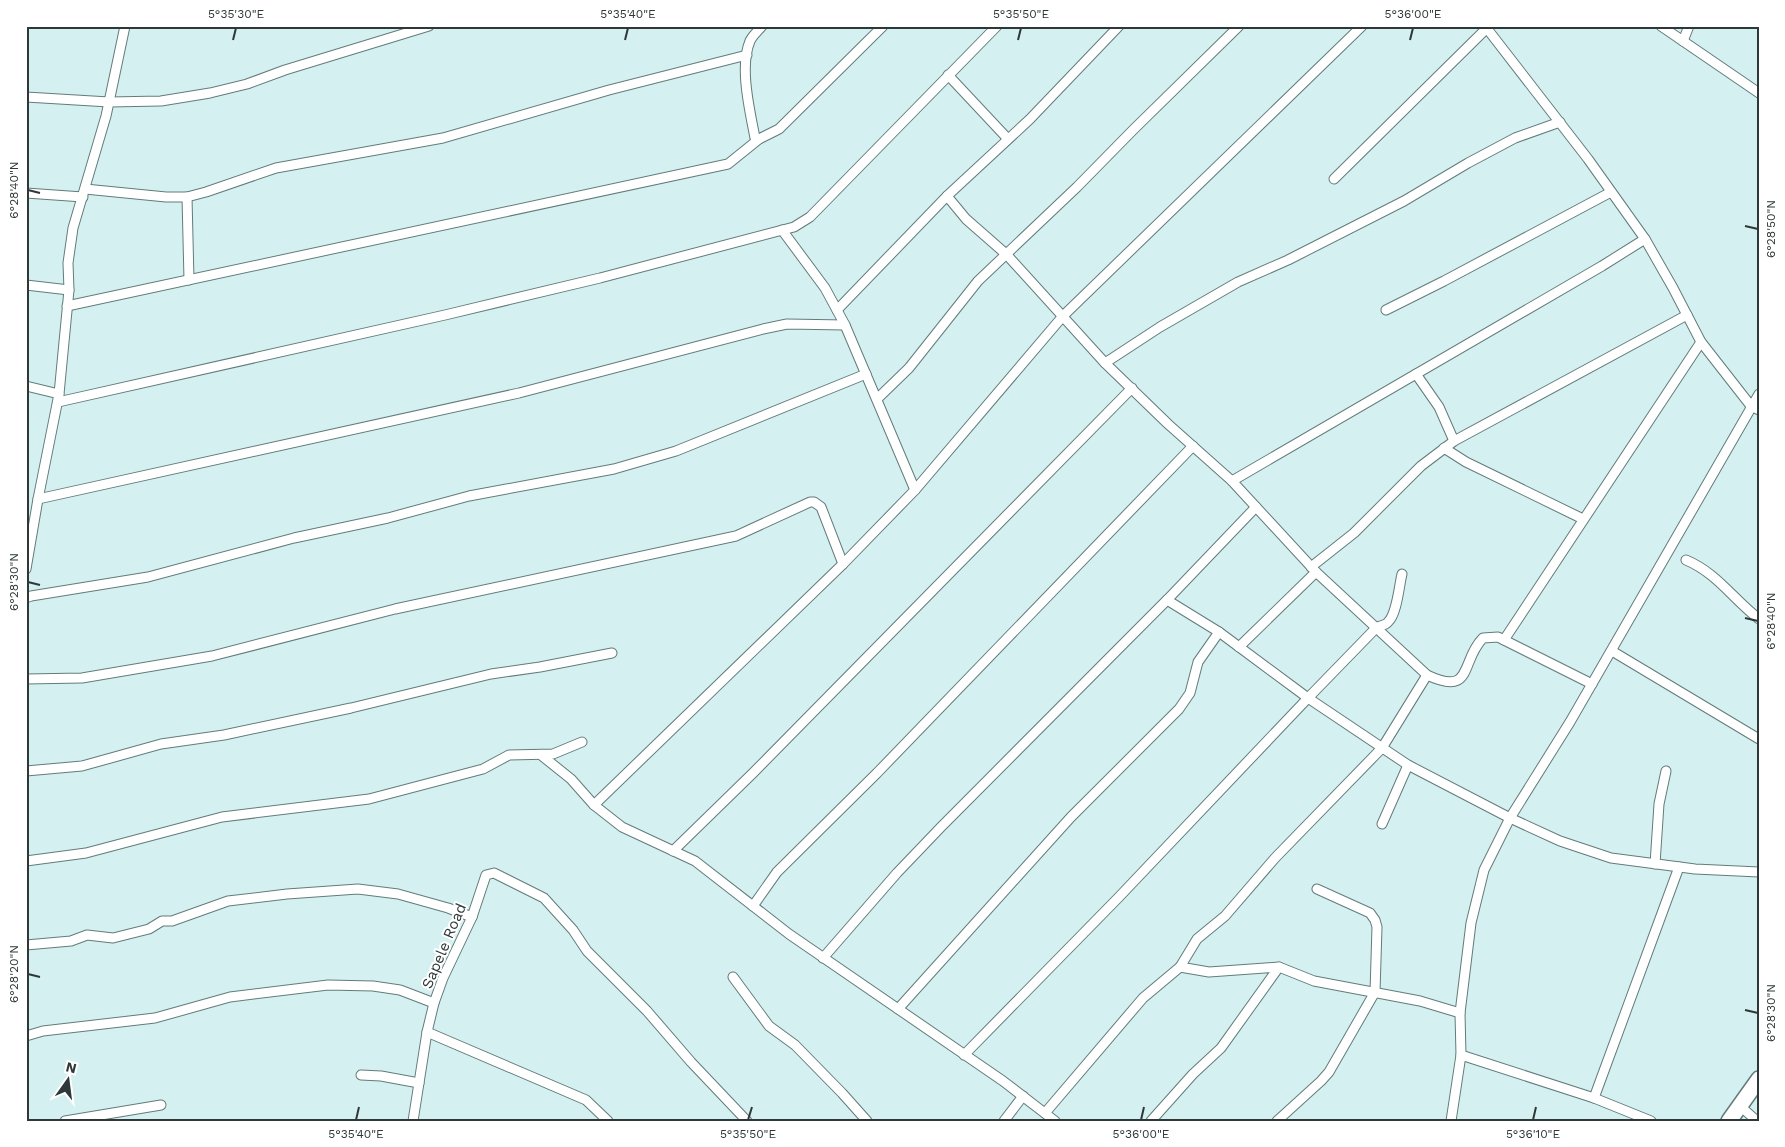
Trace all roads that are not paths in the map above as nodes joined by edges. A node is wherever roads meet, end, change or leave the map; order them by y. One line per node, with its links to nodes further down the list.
1 (125, 26): 17 (street)
2 (429, 26): 17 (street)
3 (762, 26): 13 (street)
4 (883, 26): 19 (street)
5 (996, 26): 14 (street)
6 (1119, 26): 20 (street)
7 (1239, 26): 29 (street)
8 (1362, 26): 37 (street)
9 (1661, 26): 12 (street)
10 (1689, 26): 12 (street)
11 (1486, 27): 18 (street); 21 (street)
12 (1682, 41): 15 (street)
13 (747, 55): 19 (street); 26 (street)
14 (948, 75): 20 (street); 27 (street)
15 (1759, 93)
16 (26, 97): 17 (street)
17 (109, 102): 24 (street)
18 (1560, 122): 22 (street); 40 (street)
19 (759, 139): 30 (street)
20 (1008, 139): 25 (street)
21 (1334, 179)
22 (1611, 192): 28 (street); 35 (street)
23 (26, 193): 24 (street)
24 (84, 193): 26 (street); 32 (street)
25 (947, 196): 29 (street); 34 (street)
26 (187, 197): 30 (street)
27 (782, 230): 34 (street); 46 (street)
28 (1644, 239): 36 (street); 42 (street)
29 (1007, 255): 37 (street); 47 (street)
30 (189, 280): 33 (street)
31 (26, 285): 32 (street)
32 (69, 290): 33 (street)
33 (67, 306): 46 (street)
34 (837, 310): 38 (street)
35 (1386, 310)
36 (1687, 315): 39 (street); 49 (street)
37 (1063, 316): 40 (street); 53 (street)
38 (845, 325): 41 (street); 54 (street)
39 (1701, 342): 48 (street); 57 (street)
40 (1105, 363): 44 (street)
41 (866, 374): 47 (street); 63 (street)
42 (1416, 374): 49 (street); 52 (street)
43 (26, 386): 46 (street)
44 (1132, 388): 50 (street); 86 (street)
45 (1759, 394): 48 (street)
46 (58, 398): 54 (street)
47 (877, 399): 53 (street)
48 (1755, 408): 70 (street)
49 (1454, 441): 51 (street)
50 (1193, 446): 52 (street); 92 (street)
51 (1444, 448): 57 (street); 61 (street)
52 (1232, 481): 55 (street)
53 (915, 490): 59 (street)
54 (38, 499): 56 (street)
55 (1256, 508): 61 (street); 64 (street)
56 (31, 514): 60 (street)
57 (1583, 519): 68 (street)
58 (1686, 560): 65 (street)
59 (843, 564): 73 (street); 83 (street)
60 (26, 569)
61 (1314, 570): 66 (street); 69 (street)
62 (1402, 574): 66 (street)
63 (26, 598)
64 (1167, 600): 67 (street); 95 (street)
65 (1759, 619)
66 (1377, 627): 72 (street); 75 (street)
67 (1219, 632): 69 (street); 101 (street)
68 (1504, 640): 72 (street); 74 (street)
69 (1239, 647): 75 (street)
70 (1612, 651): 74 (street); 76 (street)
71 (612, 654): 81 (street)
72 (1427, 675): 78 (street)
73 (26, 680)
74 (1592, 684): 84 (street)
75 (1308, 698): 78 (street); 105 (street)
76 (1759, 739)
77 (582, 742): 79 (street)
78 (1382, 748): 80 (street); 96 (street)
79 (541, 755): 83 (street); 87 (street)
80 (1408, 765): 84 (street); 85 (street)
81 (26, 771)
82 (1666, 771): 88 (street)
83 (594, 806): 86 (street)
84 (1510, 818): 88 (street); 102 (street)
85 (1382, 824)
86 (673, 851): 92 (street)
87 (26, 861)
88 (1655, 864): 89 (street)
89 (1679, 867): 90 (street); 111 (street)
90 (1759, 872)
91 (1317, 888): 99 (street)
92 (753, 906): 95 (street)
93 (472, 917): 94 (street); 100 (street, Sapele Road); 118 (street, Sapele Road)
94 (26, 945)
95 (823, 958): 101 (street)
96 (1180, 967): 97 (street); 114 (street)
97 (1279, 967): 99 (street); 122 (street)
98 (734, 977): 119 (street)
99 (1375, 992): 102 (street); 123 (street)
100 (434, 1003): 103 (street, Sapele Road); 104 (street)
101 (898, 1009): 105 (street)
102 (1460, 1013): 106 (street)
103 (428, 1032): 109 (street, Sapele Road); 117 (street)
104 (26, 1036)
105 (964, 1055): 110 (street)
106 (1460, 1055): 111 (street); 124 (street)
107 (361, 1075): 109 (street)
108 (1759, 1080): 113 (highway)
109 (419, 1083): 116 (street, Sapele Road)
110 (1023, 1096): 114 (street); 120 (street)
111 (1594, 1098): 125 (street)
112 (161, 1105): 115 (street)
113 (1740, 1106): 126 (highway); 127 (street)
114 (1045, 1113): 121 (street)
115 (65, 1121)
116 (413, 1121)
117 (608, 1121)
118 (747, 1121)
119 (867, 1121)
120 (1004, 1121)
121 (1055, 1121)
122 (1151, 1121)
123 (1277, 1121)
124 (1451, 1121)
125 (1651, 1121)
126 (1729, 1121)
127 (1757, 1121)

